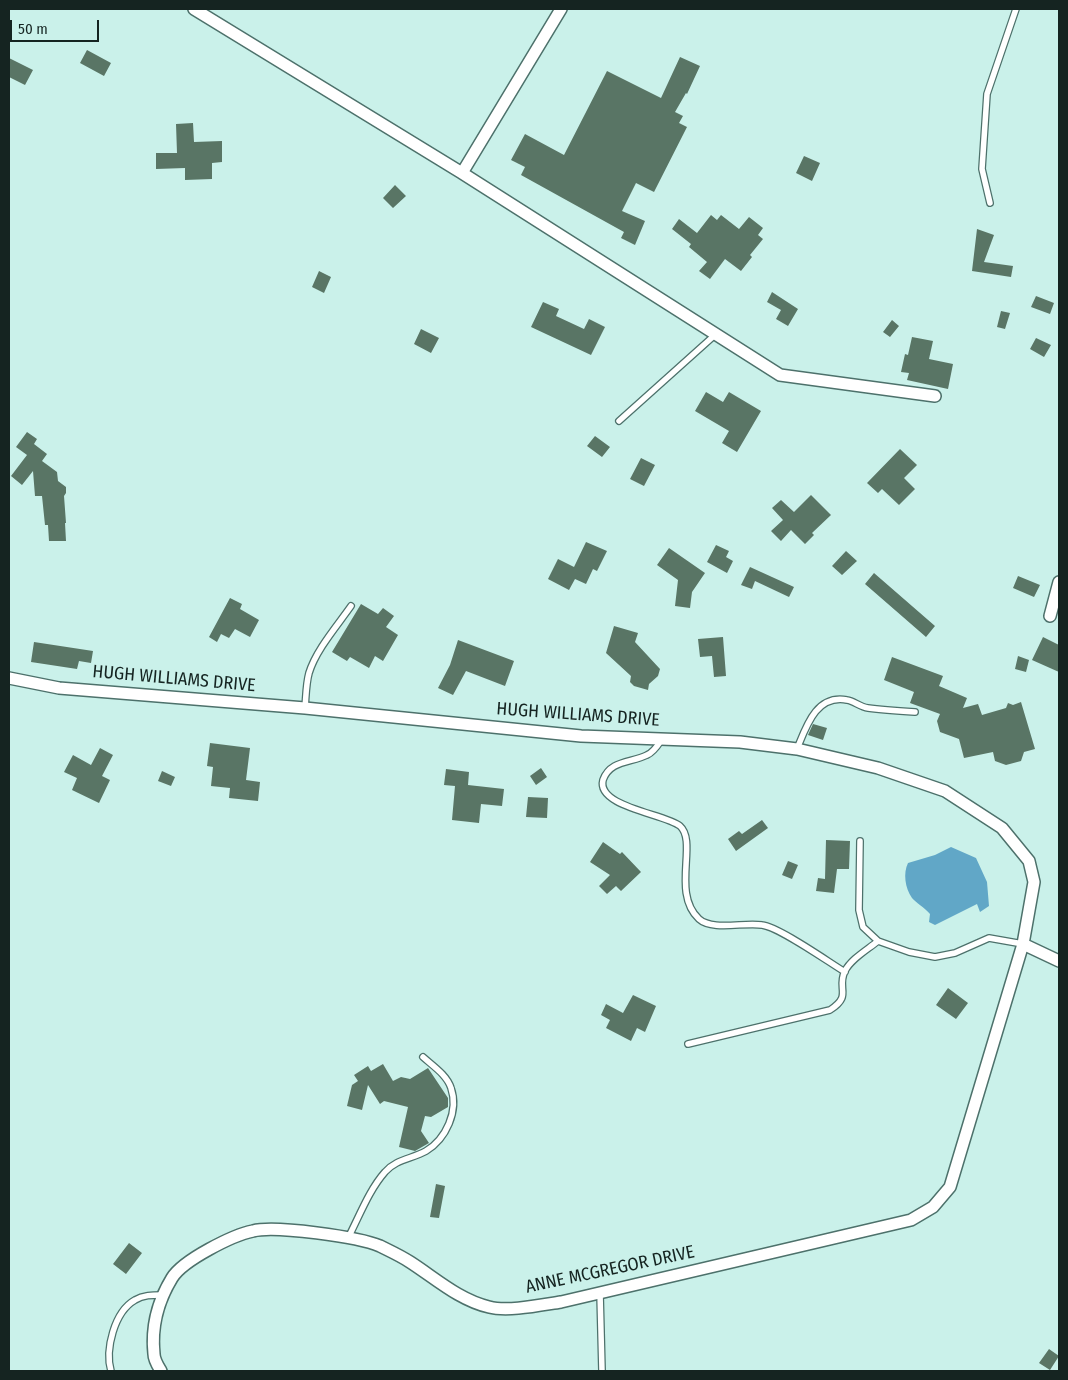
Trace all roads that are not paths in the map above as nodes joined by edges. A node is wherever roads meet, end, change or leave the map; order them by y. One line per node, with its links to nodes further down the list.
1 (194, 9): 4 (street)
2 (561, 9): 4 (street)
3 (1016, 9): 5 (lane)
4 (462, 172): 6 (street)
5 (990, 203)
6 (716, 334): 7 (street); 8 (lane)
7 (935, 396)
8 (619, 421)
9 (1059, 582): 11 (street)
10 (351, 606): 13 (lane)
11 (1050, 616)
12 (9, 678): 13 (street, HUGH WILLIAMS DRIVE)
13 (305, 708): 15 (street, HUGH WILLIAMS DRIVE)
14 (914, 712): 16 (lane)
15 (662, 739): 16 (street, HUGH WILLIAMS DRIVE); 21 (lane)
16 (797, 749): 19 (street, HUGH WILLIAMS DRIVE)
17 (860, 841): 18 (lane)
18 (878, 941): 19 (lane); 21 (lane)
19 (1023, 944): 20 (street); 25 (street, ANNE MCGREGOR DRIVE)
20 (1059, 961)
21 (845, 972): 22 (lane)
22 (688, 1044)
23 (423, 1057): 24 (lane)
24 (348, 1238): 25 (street, ANNE MCGREGOR DRIVE); 26 (street, ANNE MCGREGOR DRIVE)
25 (600, 1293): 29 (lane)
26 (162, 1295): 27 (lane); 28 (street, ANNE MCGREGOR DRIVE)
27 (111, 1371)
28 (161, 1371)
29 (602, 1371)

